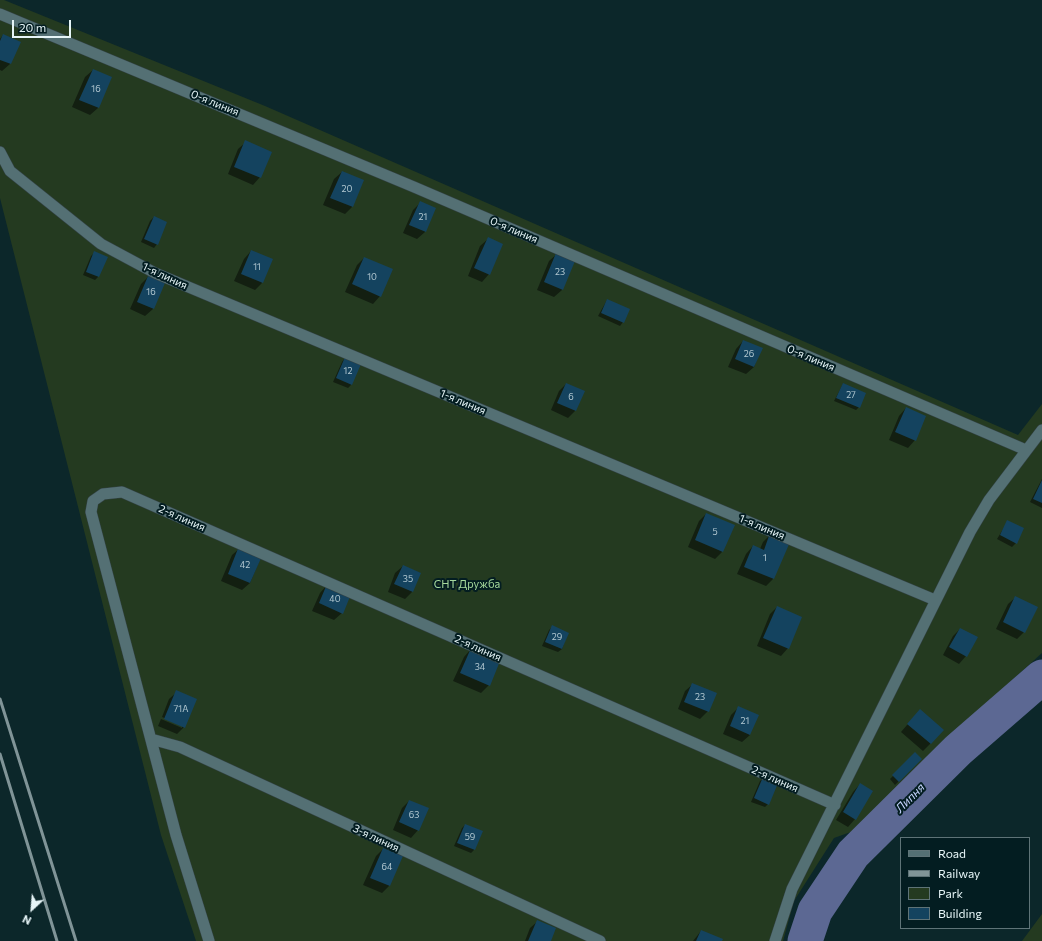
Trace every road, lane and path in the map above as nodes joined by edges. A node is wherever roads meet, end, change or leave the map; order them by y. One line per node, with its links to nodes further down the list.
1 (0, 14): 4 (street, 0-я линия)
2 (0, 152): 5 (street, 1-я линия)
3 (1042, 430): 4 (street)
4 (1026, 450): 5 (street)
5 (935, 600): 7 (street)
6 (151, 739): 7 (street, 2-я линия); 8 (street); 9 (street, 3-я линия)
7 (834, 805): 10 (street)
8 (209, 941)
9 (600, 941)
10 (775, 941)

